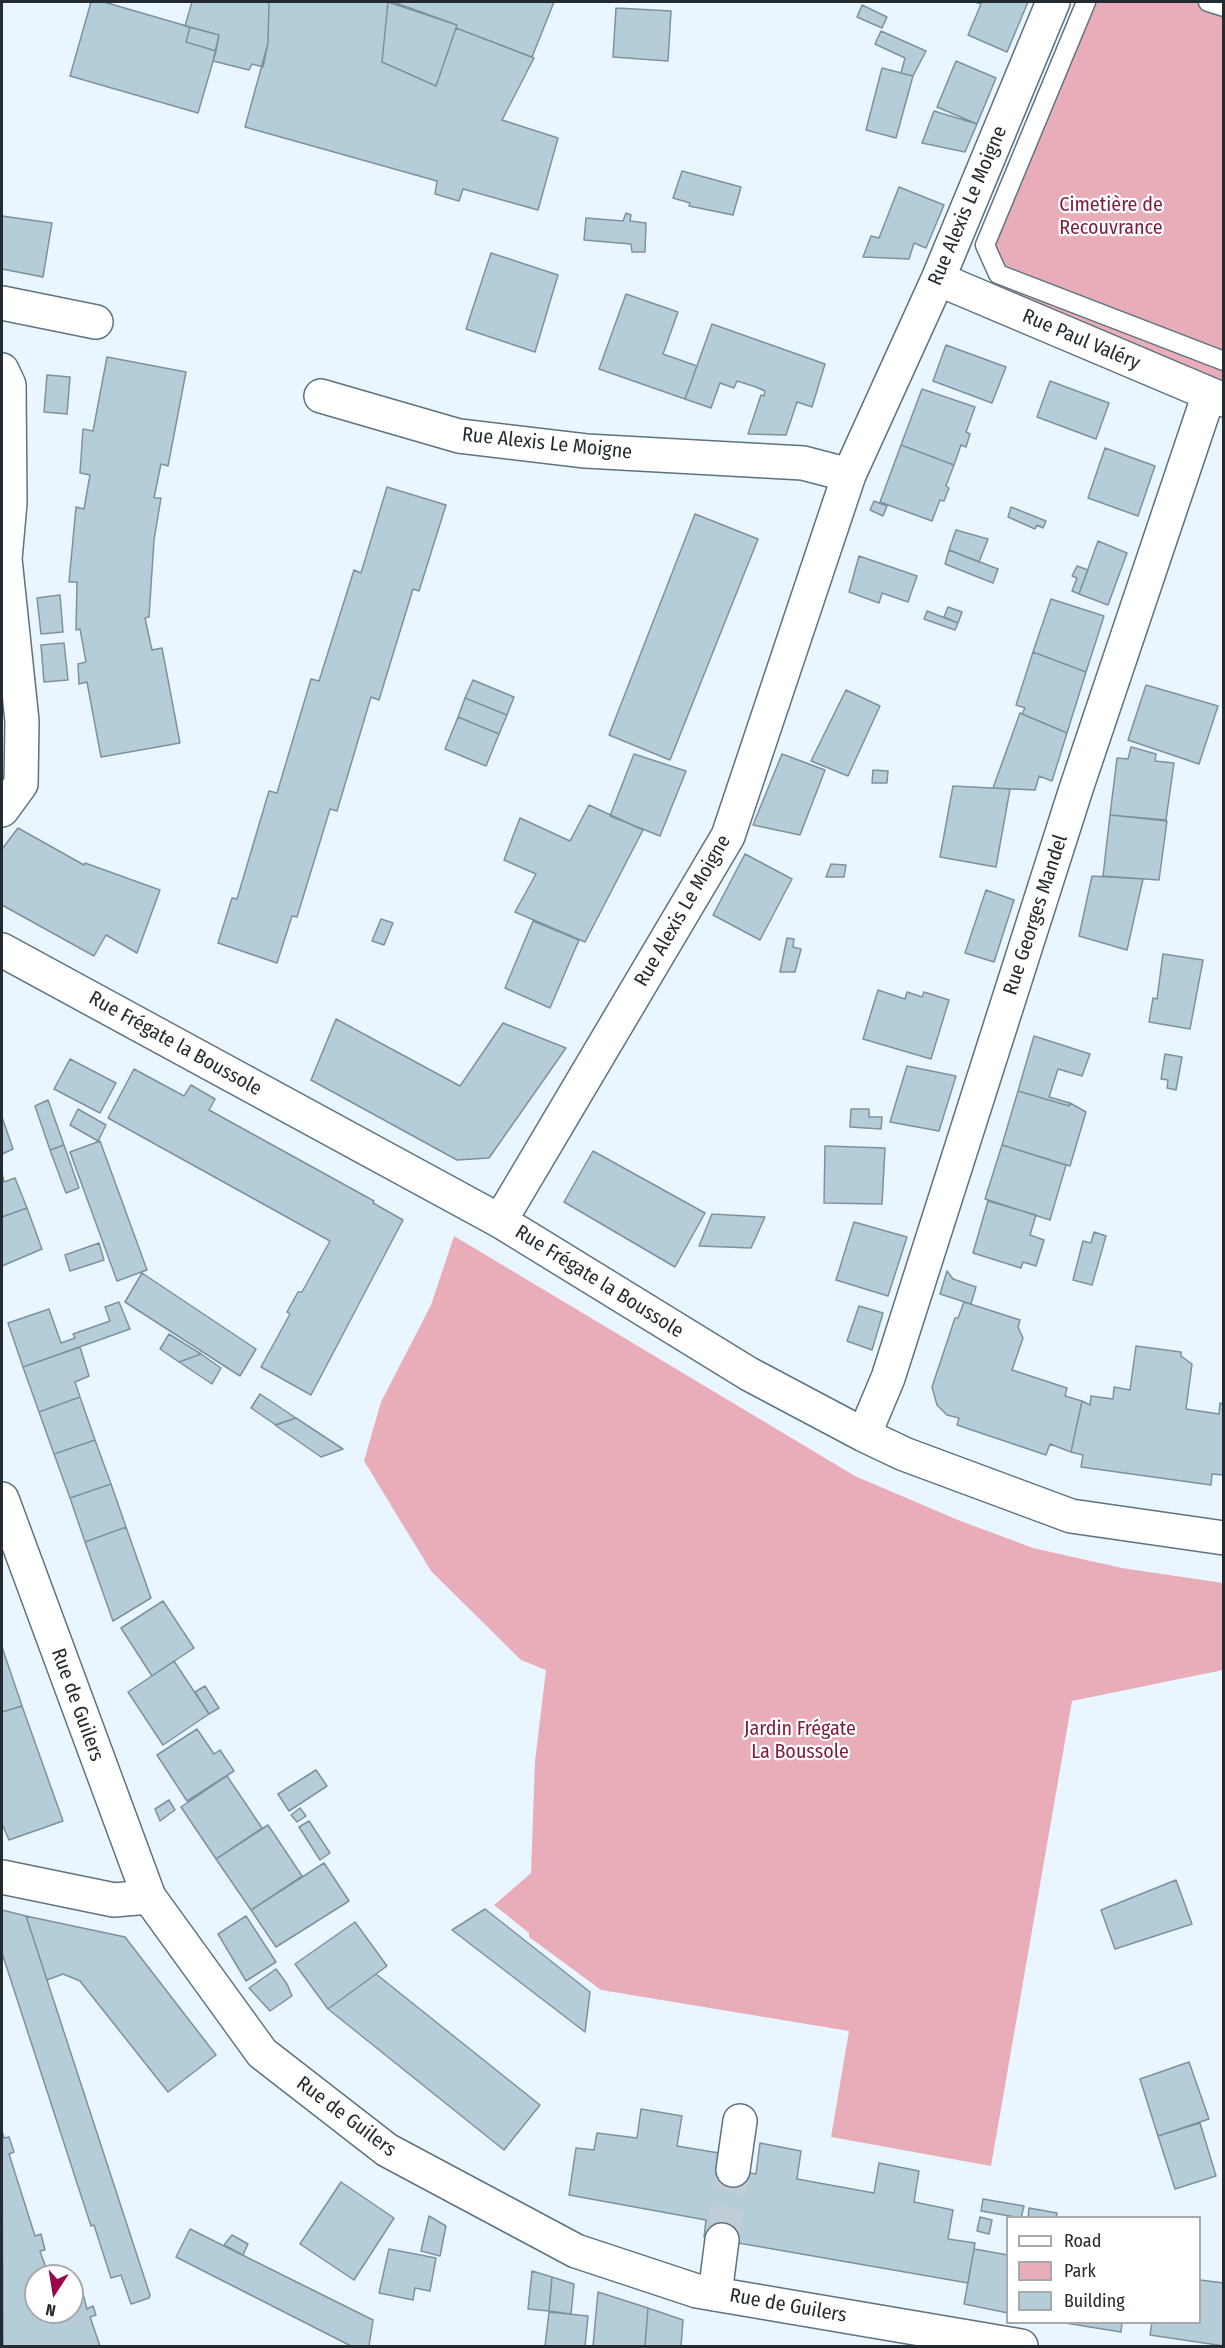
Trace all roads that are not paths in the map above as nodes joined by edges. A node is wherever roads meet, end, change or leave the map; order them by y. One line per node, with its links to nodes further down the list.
1 (1053, 2): 5 (street, Rue Alexis Le Moigne)
2 (1086, 2): 8 (lane)
3 (1208, 2): 4 (lane)
4 (1224, 8)
5 (938, 279): 11 (street, Rue Paul Valéry); 12 (street, Rue Alexis Le Moigne)
6 (2, 303): 7 (street)
7 (96, 322)
8 (1222, 355)
9 (2, 370): 13 (street)
10 (321, 396): 12 (street, Rue Alexis Le Moigne)
11 (1216, 397): 16 (street, Rue Georges Mandel)
12 (849, 475): 15 (street, Rue Alexis Le Moigne)
13 (2, 810)
14 (2, 950): 15 (street, Rue Frégate la Boussole)
15 (500, 1221): 16 (street, Rue Frégate la Boussole)
16 (864, 1435): 18 (street, Rue Frégate la Boussole)
17 (2, 1499): 20 (street, Rue de Guilers)
18 (1224, 1538)
19 (2, 1877): 20 (street)
20 (149, 1897): 24 (street, Rue de Guilers)
21 (740, 2121): 22 (street)
22 (733, 2170)
23 (722, 2240): 24 (street)
24 (715, 2294): 25 (street, Rue de Guilers)
25 (931, 2339): 26 (street, Rue de Guilers)
26 (1021, 2346)

